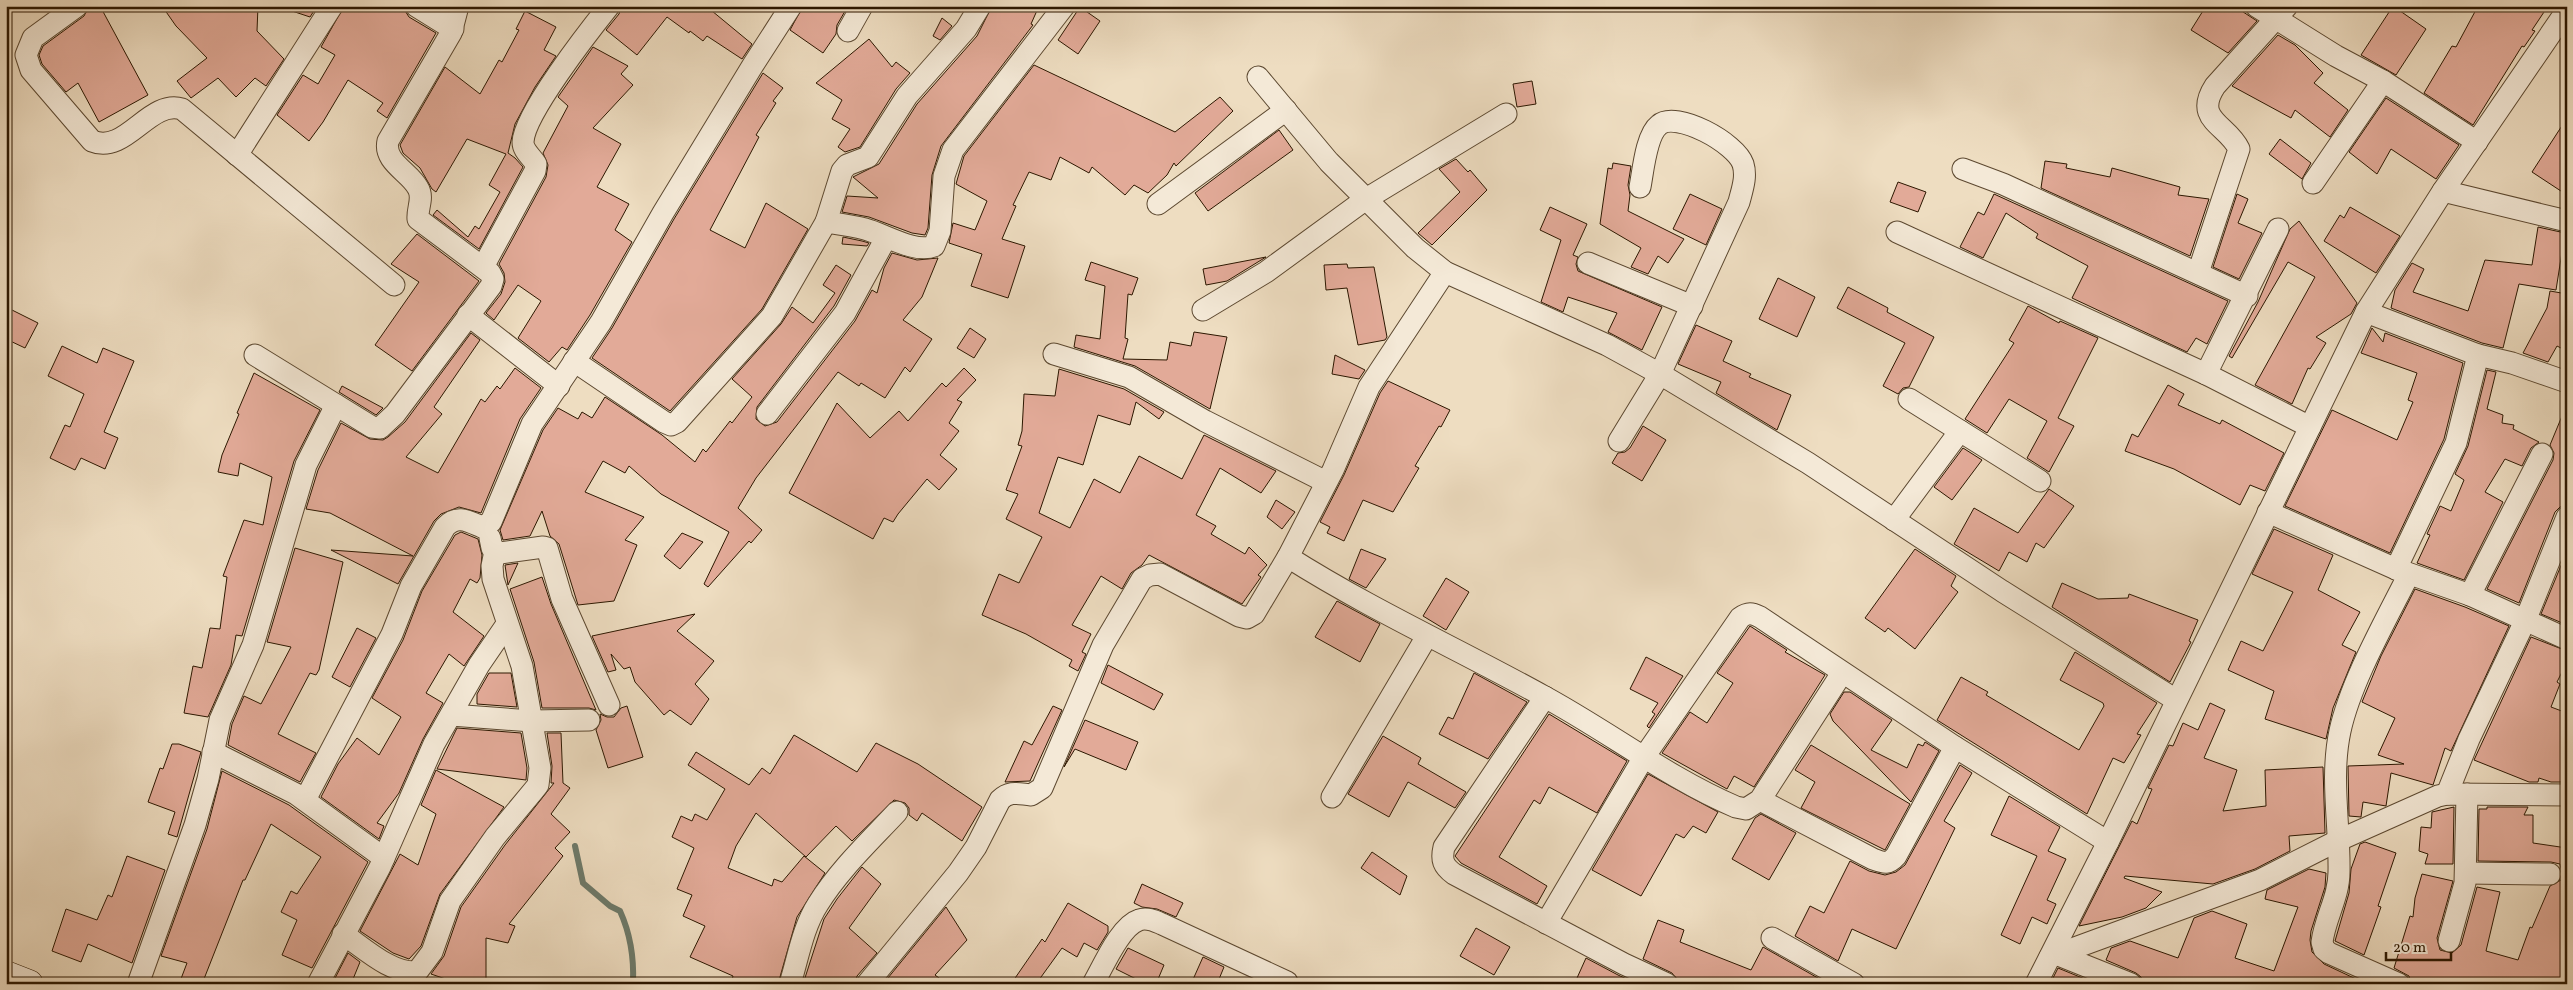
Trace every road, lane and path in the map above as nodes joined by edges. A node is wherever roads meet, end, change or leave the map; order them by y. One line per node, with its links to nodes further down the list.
1 (77, 6): 20 (street)
2 (332, 6): 20 (street)
3 (416, 6): 13 (street)
4 (458, 6): 13 (street)
5 (609, 6): 33 (street)
6 (792, 6): 45 (street)
7 (862, 6): 14 (street)
8 (980, 6): 28 (street)
9 (1064, 6): 31 (street)
10 (2256, 6): 12 (street)
11 (2567, 10): 19 (street)
12 (2281, 13): 16 (street); 35 (street)
13 (452, 29): 33 (street)
14 (848, 31)
15 (1258, 77): 17 (street)
16 (2383, 82): 19 (street); 22 (street)
17 (1286, 110): 25 (street); 26 (street)
18 (1506, 114): 25 (street)
19 (2477, 142): 24 (street)
20 (238, 155): 36 (street)
21 (1962, 168): 35 (street)
22 (2313, 183)
23 (1640, 187): 38 (street)
24 (2443, 191): 27 (street); 40 (street)
25 (1366, 199): 34 (street); 39 (street)
26 (1158, 204)
27 (2567, 221)
28 (826, 222): 31 (street); 45 (street)
29 (2278, 230): 37 (street)
30 (1897, 232): 47 (street)
31 (886, 238): 52 (street)
32 (1588, 263): 38 (street)
33 (483, 267): 41 (street)
34 (1445, 272): 46 (street); 58 (street)
35 (2198, 273): 37 (street)
36 (394, 285)
37 (2247, 296): 47 (street)
38 (1692, 306): 46 (street)
39 (1203, 310)
40 (2366, 312): 44 (street); 53 (street)
41 (468, 316): 49 (street); 51 (street)
42 (1054, 354): 58 (street)
43 (255, 355): 51 (street)
44 (2478, 355): 48 (street); 65 (street)
45 (574, 362): 49 (street)
46 (1660, 374): 55 (street); 61 (street)
47 (2206, 374): 53 (street)
48 (2567, 382)
49 (559, 386): 62 (street)
50 (1909, 399): 54 (street)
51 (336, 405): 79 (street)
52 (767, 414)
53 (2310, 427): 59 (street)
54 (1960, 431): 57 (street); 61 (street)
55 (1619, 441)
56 (2542, 454): 66 (street)
57 (2040, 481)
58 (1326, 482): 64 (street)
59 (2268, 512): 65 (street); 73 (street)
60 (2567, 517): 67 (street)
61 (1894, 520): 73 (street)
62 (487, 526): 63 (street); 84 (street)
63 (495, 551): 68 (street); 74 (street)
64 (1288, 557): 69 (street); 101 (street)
65 (2402, 571): 66 (street); 87 (street)
66 (2470, 595): 67 (street)
67 (2524, 621): 70 (street); 81 (street)
68 (507, 624): 75 (street); 77 (street)
69 (1428, 636): 72 (street); 83 (street)
70 (2567, 639)
71 (1842, 673): 78 (street); 80 (street); 85 (street)
72 (1545, 697): 80 (street); 92 (street)
73 (2176, 700): 88 (street)
74 (609, 705)
75 (451, 715): 77 (street); 89 (street)
76 (589, 720): 77 (street)
77 (532, 721): 93 (street)
78 (1955, 747): 85 (street); 88 (street)
79 (213, 752): 84 (street); 98 (street)
80 (1644, 757): 85 (street); 92 (street)
81 (2457, 794): 82 (street); 87 (street); 90 (street)
82 (2567, 795)
83 (1332, 797)
84 (305, 800): 89 (street)
85 (1760, 800)
86 (897, 812): 100 (street)
87 (2337, 841): 96 (street); 107 (street)
88 (2108, 842): 96 (street)
89 (384, 858): 93 (street)
90 (2466, 873): 91 (street); 95 (street)
91 (2550, 874)
92 (1546, 923): 103 (street)
93 (343, 934): 99 (street)
94 (1772, 938): 104 (street)
95 (2449, 941)
96 (2053, 956): 105 (street); 106 (street)
97 (1287, 982): 102 (street)
98 (138, 984)
99 (318, 984)
100 (790, 984)
101 (867, 984)
102 (1093, 984)
103 (1667, 984)
104 (1854, 984)
105 (2036, 984)
106 (2131, 984)
107 (2399, 984)

